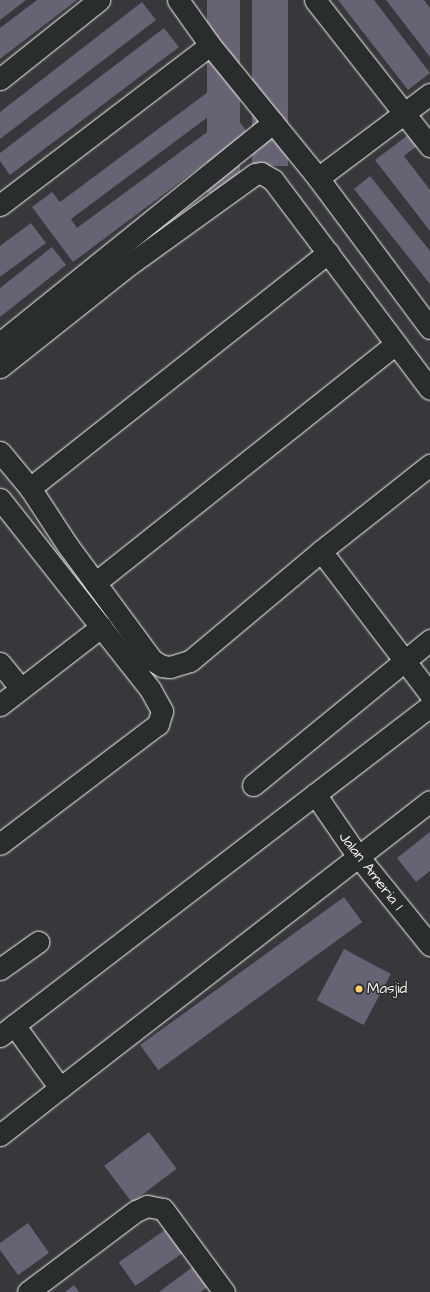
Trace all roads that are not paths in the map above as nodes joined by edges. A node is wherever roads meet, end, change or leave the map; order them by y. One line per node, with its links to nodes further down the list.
1 (99, 0): 5 (street)
2 (178, 0): 4 (street)
3 (315, 0): 7 (street)
4 (210, 45): 8 (street); 11 (street)
5 (0, 79)
6 (430, 94): 7 (street)
7 (404, 113): 9 (street); 10 (street)
8 (273, 123): 10 (street); 14 (street)
9 (430, 146)
10 (318, 178): 13 (street)
11 (0, 205)
12 (328, 253): 15 (street); 16 (street); 20 (street)
13 (430, 328)
14 (0, 343)
15 (396, 344): 17 (street); 23 (street)
16 (0, 367)
17 (430, 389)
18 (0, 452): 20 (street)
19 (430, 465): 22 (street)
20 (30, 488): 23 (street)
21 (0, 499): 24 (street)
22 (321, 551): 23 (street); 26 (street)
23 (95, 583)
24 (101, 627): 28 (street); 35 (street)
25 (430, 640): 26 (street)
26 (404, 662): 29 (street); 32 (street)
27 (0, 663): 28 (street)
28 (21, 689): 30 (street)
29 (430, 694)
30 (0, 705)
31 (430, 706): 33 (street)
32 (253, 785)
33 (315, 794): 36 (street, Jalan Ameria 1); 40 (street)
34 (430, 801): 36 (street)
35 (0, 844)
36 (357, 855): 37 (street, Jalan Ameria 1); 41 (street)
37 (428, 938)
38 (38, 942): 39 (street)
39 (0, 969)
40 (7, 1030): 41 (street)
41 (60, 1088): 42 (street)
42 (0, 1135)
43 (28, 1292): 44 (street)
44 (224, 1292)

